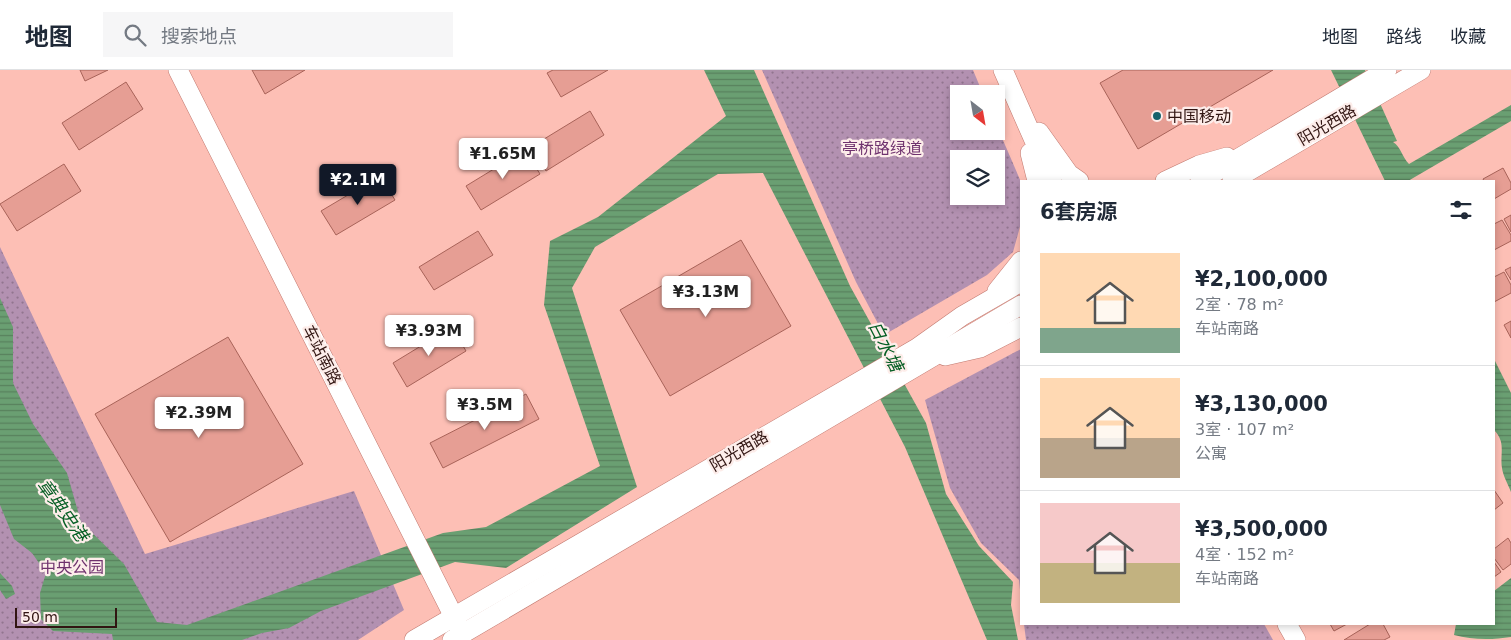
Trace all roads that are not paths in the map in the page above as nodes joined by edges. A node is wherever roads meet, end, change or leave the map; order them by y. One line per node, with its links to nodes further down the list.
1 (178, 70): 21 (main road, 车站南路)
2 (1003, 70): 5 (main road)
3 (1421, 70): 4 (main road, 阳光西路)
4 (1387, 77): 6 (main road, 阳光西路)
5 (1012, 92): 8 (main road); 9 (main road); 10 (main road)
6 (1335, 111): 7 (main road, 阳光西路); 13 (main road, 阳光西路)
7 (1250, 151): 11 (main road); 12 (main road, 阳光西路)
8 (1037, 180)
9 (1052, 180)
10 (1078, 180)
11 (1168, 180)
12 (1202, 180)
13 (1233, 180)
14 (1020, 262): 16 (main road)
15 (1020, 283): 16 (main road, 阳光西路)
16 (989, 301): 19 (main road, 阳光西路)
17 (1020, 305): 19 (main road, 阳光西路)
18 (1020, 328): 19 (main road)
19 (921, 354): 20 (main road, 阳光西路)
20 (846, 398): 21 (main road, 阳光西路); 23 (main road, 阳光西路)
21 (454, 617): 23 (main road, 车站南路); 24 (main road, 阳光西路)
22 (1288, 625): 25 (main road)
23 (460, 638)
24 (414, 640)
25 (1296, 640)

